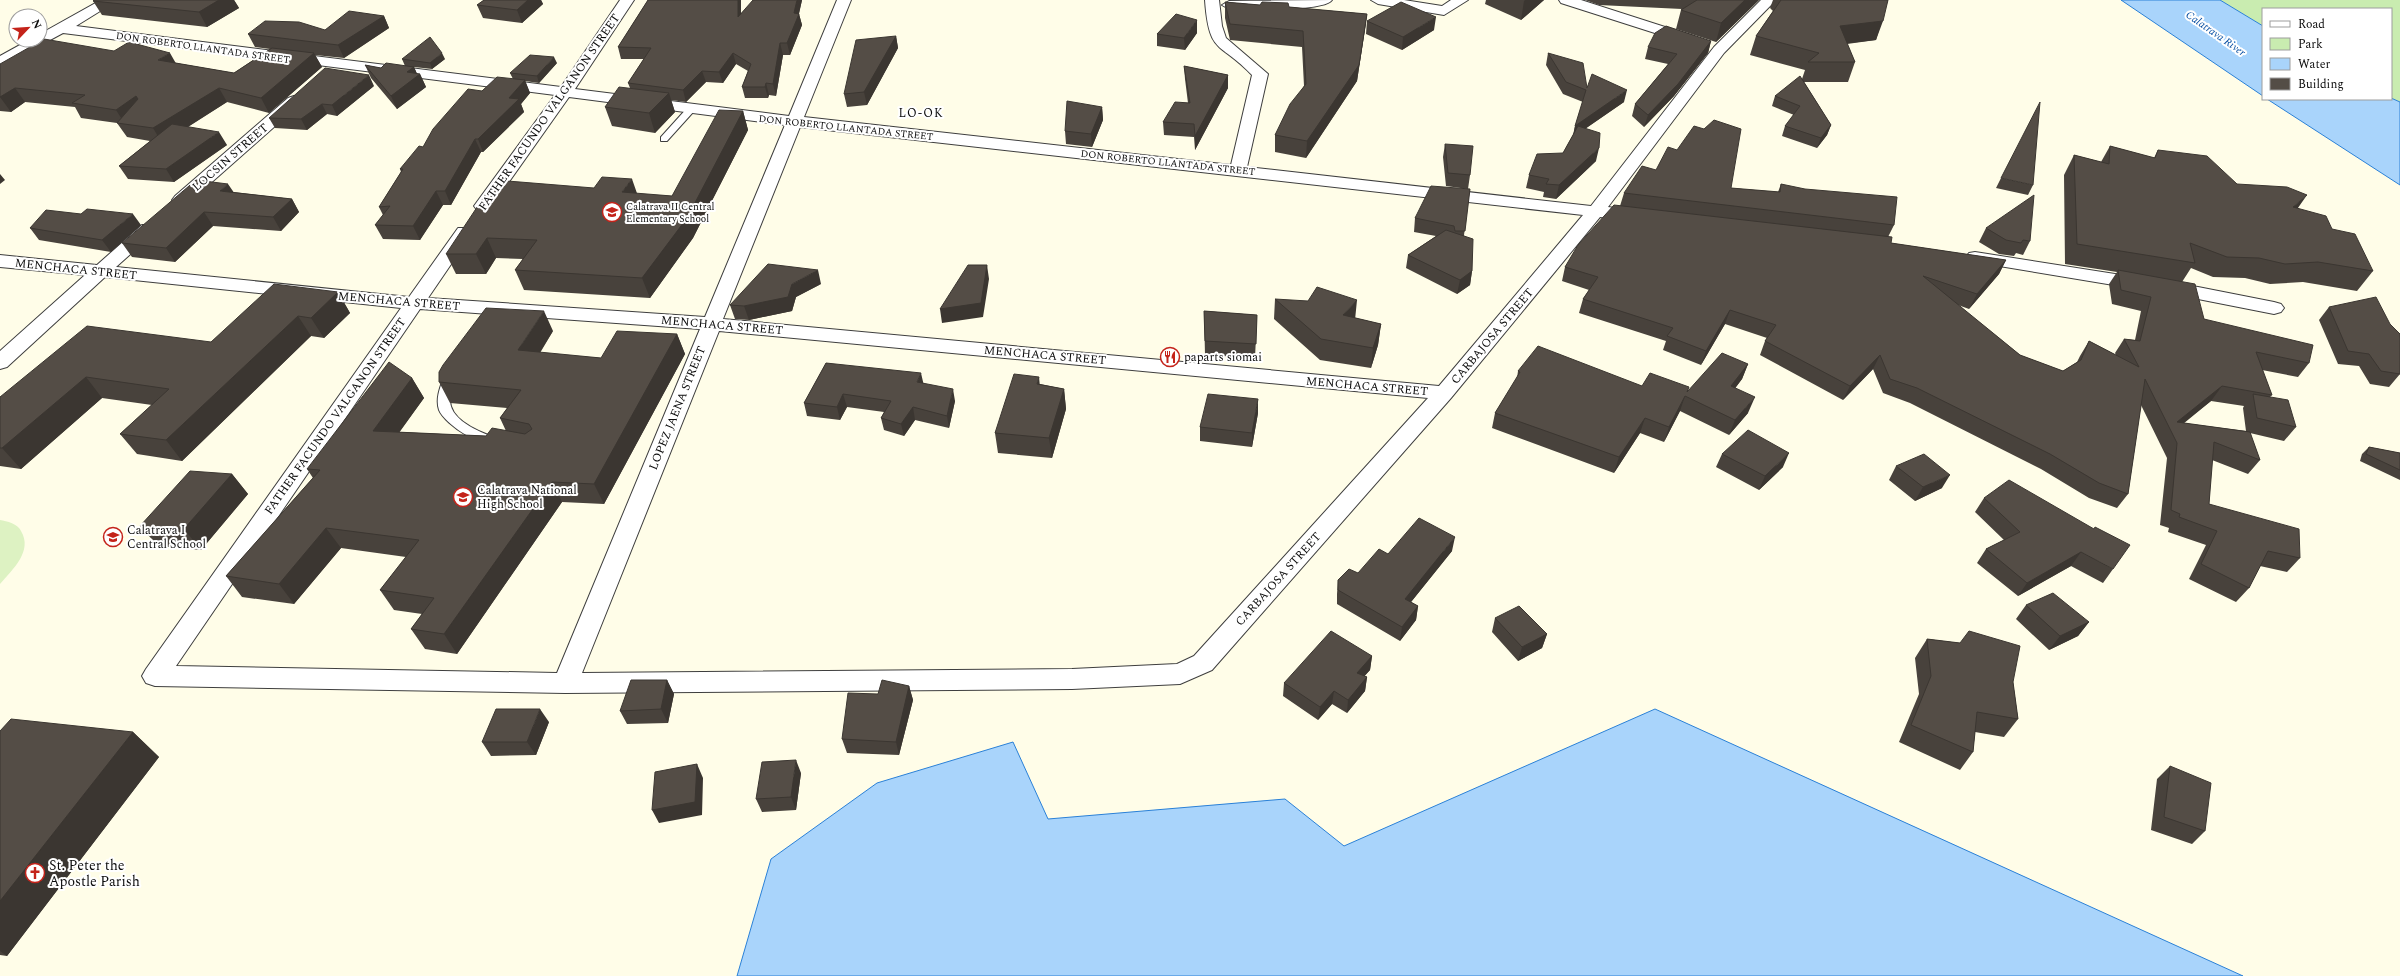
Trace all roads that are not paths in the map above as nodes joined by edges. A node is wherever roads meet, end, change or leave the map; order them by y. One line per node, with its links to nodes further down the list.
1 (111, 0): 10 (street)
2 (627, 0): 16 (street, FATHER FACUNDO VALGANON STREET)
3 (844, 0): 18 (street, LOPEZ JAENA STREET)
4 (1326, 0): 9 (street)
5 (1378, 0): 6 (street)
6 (1462, 0)
7 (1566, 0): 13 (street)
8 (1769, 0): 13 (street, CARBAJOSA STREET)
9 (1212, 3): 20 (street)
10 (60, 28): 11 (street); 15 (street, DON ROBERTO LLANTADA STREET)
11 (48, 35)
12 (25, 48): 14 (street)
13 (1720, 50): 21 (street, CARBAJOSA STREET)
14 (0, 62)
15 (335, 65): 16 (street, DON ROBERTO LLANTADA STREET); 25 (street, LOCSIN STREET)
16 (565, 92): 17 (street, DON ROBERTO LLANTADA STREET); 26 (street, FATHER FACUNDO VALGANON STREET)
17 (692, 108): 18 (street, DON ROBERTO LLANTADA STREET); 19 (lane)
18 (794, 121): 20 (street, DON ROBERTO LLANTADA STREET); 28 (street, LOPEZ JAENA STREET)
19 (664, 139)
20 (1238, 170): 21 (street, DON ROBERTO LLANTADA STREET)
21 (1597, 210): 22 (street, DON ROBERTO LLANTADA STREET); 31 (street, CARBAJOSA STREET)
22 (1651, 218)
23 (1961, 255): 27 (street)
24 (0, 261): 25 (street, MENCHACA STREET)
25 (99, 272): 26 (street, MENCHACA STREET); 30 (street, LOCSIN STREET)
26 (414, 303): 28 (street, MENCHACA STREET); 33 (street, FATHER FACUNDO VALGANON STREET)
27 (2274, 308)
28 (712, 324): 31 (street, MENCHACA STREET); 33 (street, LOPEZ JAENA STREET)
29 (458, 360): 32 (lane)
30 (0, 362)
31 (1444, 393): 33 (street, CARBAJOSA STREET)
32 (505, 444)
33 (565, 683)

